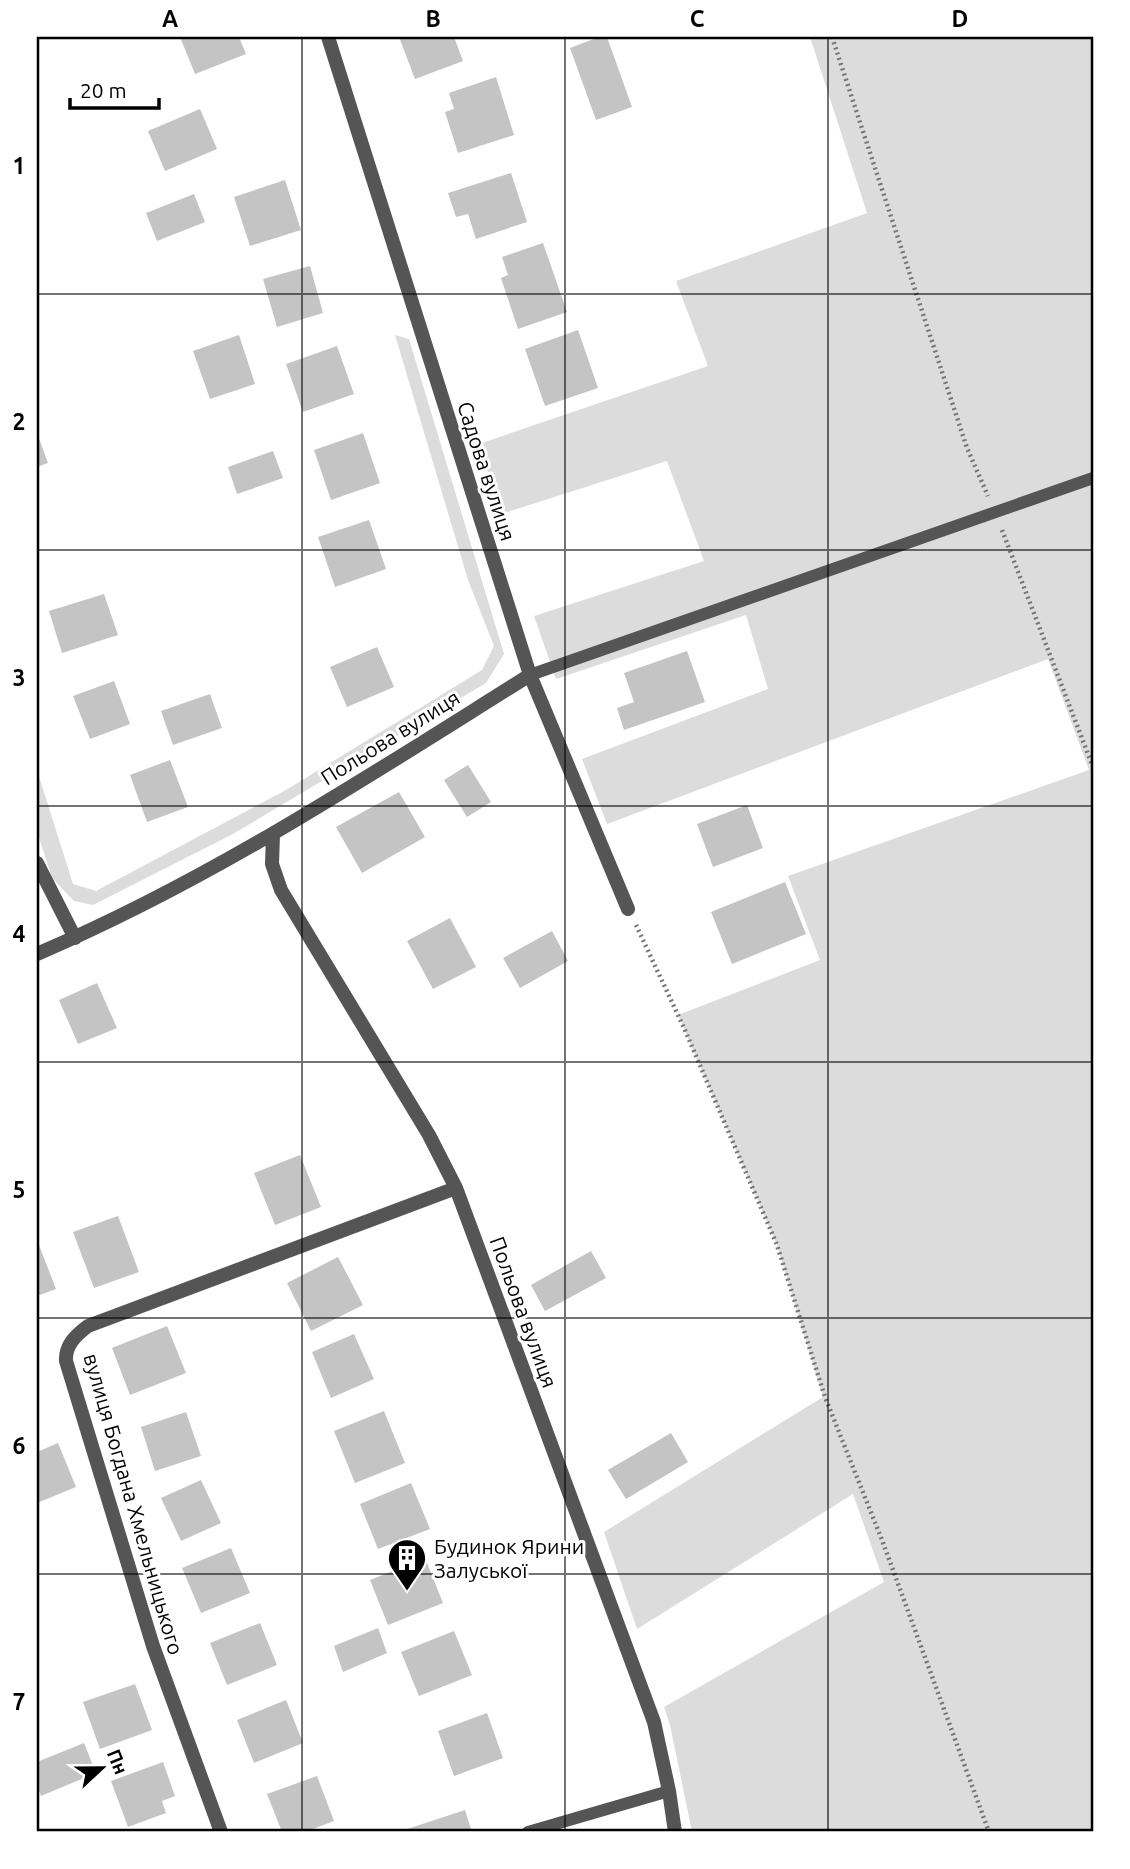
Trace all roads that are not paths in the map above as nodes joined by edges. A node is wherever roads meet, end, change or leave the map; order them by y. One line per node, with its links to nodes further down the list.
1 (328, 37): 3 (street, Садова вулиця)
2 (1093, 478): 3 (lane)
3 (530, 675): 4 (street, Польова вулиця); 6 (street, Садова вулиця)
4 (274, 835): 7 (street, Польова вулиця); 9 (street, Польова вулиця)
5 (37, 863): 7 (street)
6 (628, 909)
7 (75, 938): 8 (street, Польова вулиця)
8 (37, 954)
9 (456, 1188): 10 (street, Польова вулиця); 11 (street, вулиця Богдана Хмельницького)
10 (669, 1791): 12 (lane); 13 (street, Польова вулиця)
11 (221, 1832)
12 (528, 1832)
13 (676, 1832)

